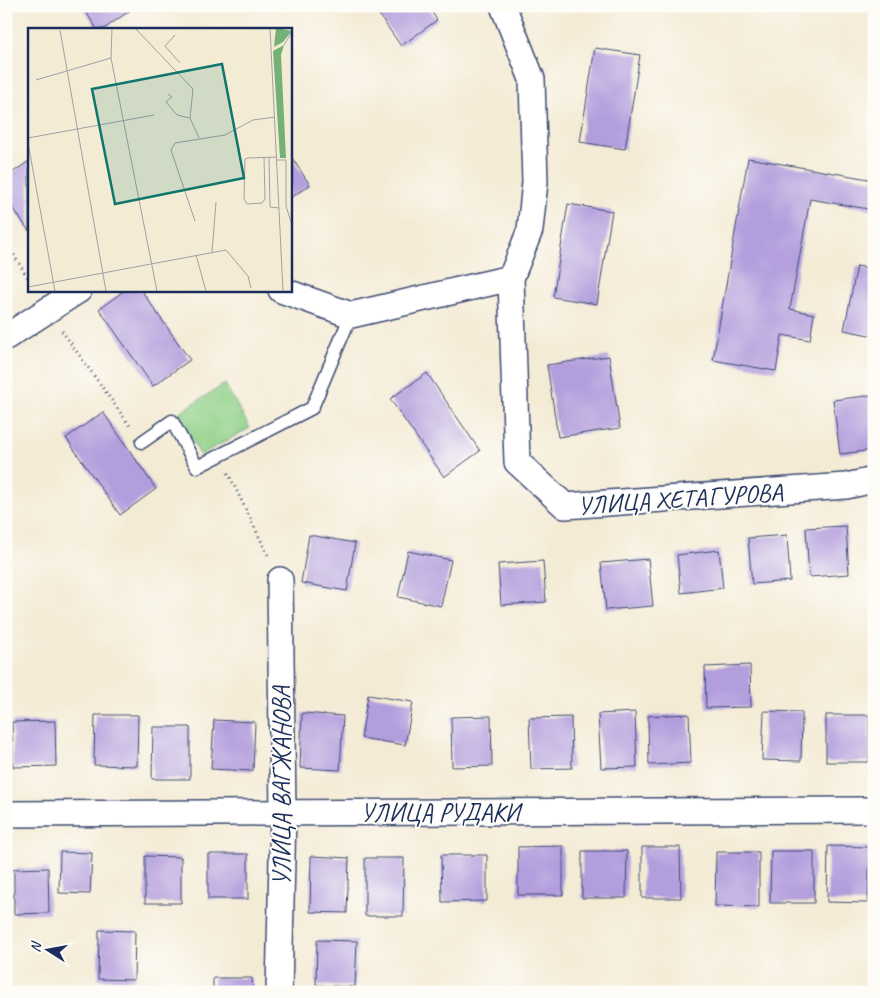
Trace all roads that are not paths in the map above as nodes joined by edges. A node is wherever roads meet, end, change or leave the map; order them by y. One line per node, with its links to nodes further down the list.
1 (503, 6): 2 (street, УЛИЦА ХЕТАГУРОВА)
2 (511, 278): 5 (street); 8 (street, УЛИЦА ХЕТАГУРОВА)
3 (77, 291): 6 (street)
4 (284, 291): 5 (street)
5 (351, 315): 7 (lane)
6 (6, 337)
7 (142, 442)
8 (874, 480)
9 (280, 580): 11 (street, УЛИЦА ВАГЖАНОВА)
10 (874, 810): 11 (street, УЛИЦА РУДАКИ)
11 (283, 813): 12 (street, УЛИЦА РУДАКИ); 13 (street, УЛИЦА ВАГЖАНОВА)
12 (6, 814)
13 (279, 992)

